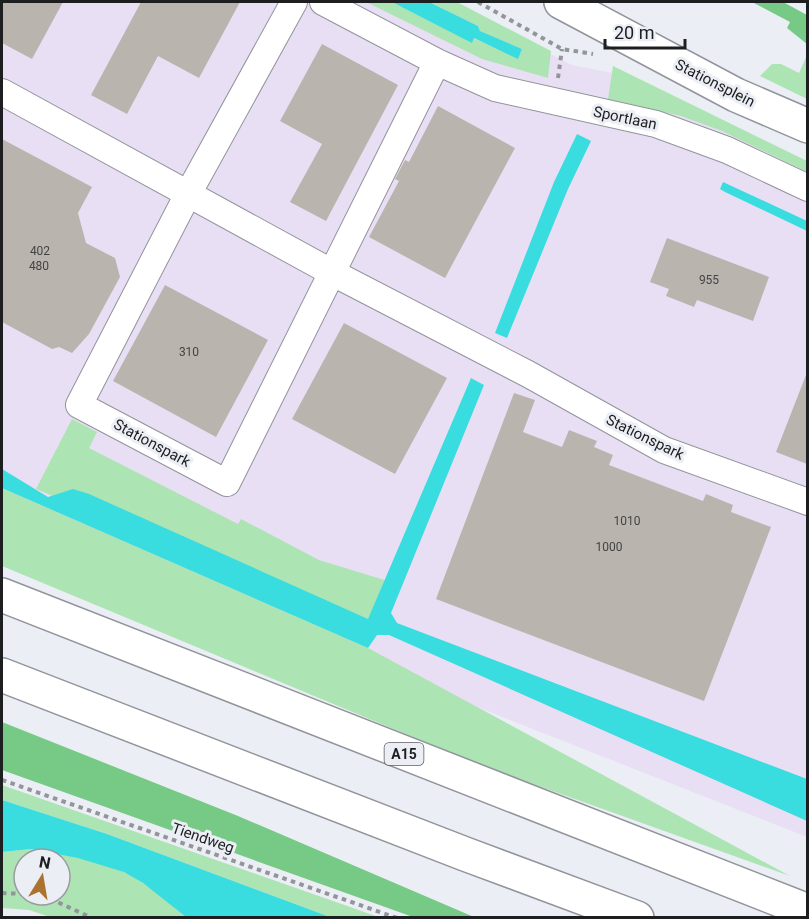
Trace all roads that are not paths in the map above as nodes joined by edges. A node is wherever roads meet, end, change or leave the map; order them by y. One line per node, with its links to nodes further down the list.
1 (294, 2): 8 (street, Stationspark)
2 (323, 2): 4 (street)
3 (561, 2): 6 (main road, Stationsplein)
4 (437, 62): 7 (street, Sportlaan); 9 (street, Stationspark)
5 (2, 92): 8 (street, Stationspark)
6 (807, 126)
7 (807, 188)
8 (188, 194): 9 (street, Stationspark); 9 (street, Stationspark)
9 (331, 272): 10 (street, Stationspark)
10 (807, 502)
11 (2, 595): 13 (main road, A15)
12 (2, 675): 14 (main road)
13 (807, 911)
14 (638, 918)

